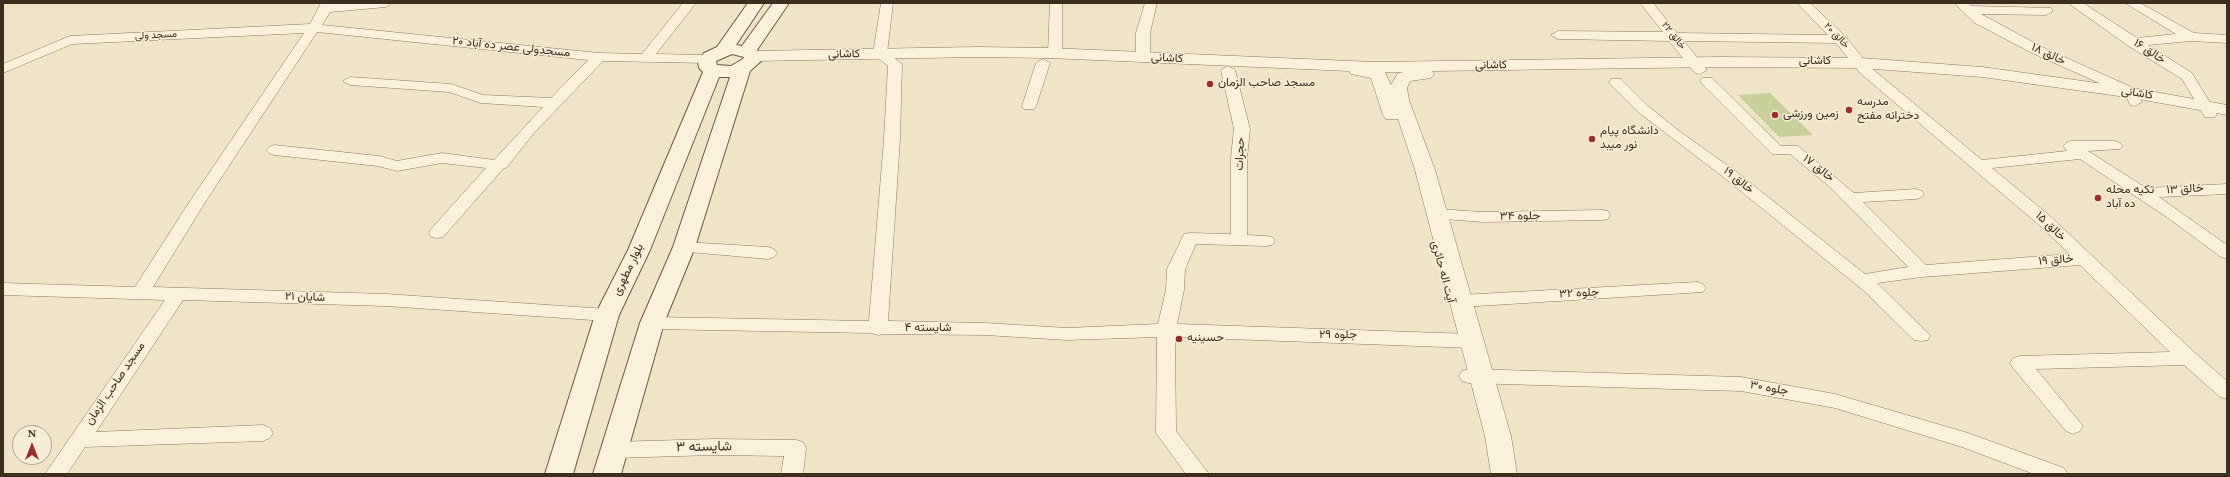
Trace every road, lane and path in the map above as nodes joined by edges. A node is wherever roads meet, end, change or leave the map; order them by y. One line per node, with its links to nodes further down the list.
1 (386, 3): 12 (street)
2 (690, 3): 25 (street)
3 (756, 3): 22 (main road)
4 (781, 3): 28 (main road)
5 (887, 3): 23 (street)
6 (1056, 3): 26 (street)
7 (1151, 3): 27 (street)
8 (1646, 3): 17 (street, خالق ۲۲)
9 (1803, 3): 19 (street, خالق ۲۰)
10 (2074, 3): 21 (street, خالق ۱۶)
11 (2130, 3): 18 (street)
12 (326, 6): 15 (street)
13 (1965, 7): 14 (street); 41 (street, خالق ۱۸)
14 (2046, 11)
15 (314, 28): 24 (street, مسجدولی عصر ده آباد ۲۰); 34 (street, مسجد ولی); 67 (street)
16 (1558, 35): 17 (street)
17 (1673, 35): 19 (street); 36 (street, خالق ۲۲)
18 (2191, 37): 20 (street); 21 (street)
19 (1840, 39): 33 (street, خالق ۲۰)
20 (2227, 39)
21 (2132, 42): 44 (street, خالق ۱۶)
22 (724, 50): 28 (main road); 30 (main road)
23 (880, 54): 26 (street, کاشانی); 28 (street, کاشانی); 29 (street)
24 (599, 57): 25 (street, مسجدولی عصر ده آباد ۲۰); 42 (street)
25 (646, 58): 30 (street, مسجدولی عصر ده آباد ۲۰)
26 (1049, 58): 27 (street, کاشانی); 29 (street, کاشانی); 35 (street, کاشانی); 43 (street)
27 (1144, 58): 31 (street, کاشانی)
28 (747, 61): 29 (street, کاشانی); 30 (main road); 59 (main road)
29 (895, 64): 72 (street)
30 (710, 65): 70 (main road, بلوار مطهری)
31 (1330, 66): 32 (street, کاشانی); 37 (street)
32 (1436, 67): 36 (street, کاشانی); 38 (street)
33 (1863, 67): 36 (street, کاشانی); 41 (street, کاشانی); 49 (street, خالق ۱۵)
34 (3, 69)
35 (1228, 70): 37 (street, کاشانی); 57 (street, حجرات)
36 (1700, 71): 38 (street, کاشانی); 53 (street, خالق ۱۷)
37 (1378, 74): 38 (street, کاشانی); 76 (street, آیت اله حائری)
38 (1412, 74): 54 (street, آیت اله حائری)
39 (350, 81): 42 (street)
40 (1616, 82): 64 (street, خالق ۱۹)
41 (2134, 97): 44 (street, کاشانی)
42 (555, 103): 48 (street)
43 (1029, 106)
44 (2218, 112)
45 (2071, 146): 46 (street); 49 (street); 51 (street)
46 (2115, 146)
47 (274, 150): 48 (street)
48 (500, 165): 56 (street)
49 (1978, 165): 62 (street, خالق ۱۵)
50 (2227, 189): 51 (street, خالق ۱۳)
51 (2142, 193): 61 (street)
52 (1916, 194): 53 (street)
53 (1851, 198): 63 (street, خالق ۱۷)
54 (1437, 214): 55 (street, جلوه ۳۴); 69 (street, آیت اله حائری)
55 (1602, 215)
56 (437, 233)
57 (1239, 240): 58 (street); 73 (street)
58 (1266, 241)
59 (684, 247): 60 (street); 71 (main road)
60 (768, 253)
61 (2227, 253)
62 (2084, 259): 63 (street, خالق ۱۹); 77 (street, خالق ۱۵)
63 (1922, 272): 64 (street, خالق ۱۹)
64 (1865, 283): 75 (street)
65 (1697, 288): 69 (street, جلوه ۳۲)
66 (3, 289): 67 (street, شایان ۲۱)
67 (140, 294): 68 (street, شایان ۲۱)
68 (178, 294): 70 (street, شایان ۲۱); 82 (street, مسجد صاحب الزمان)
69 (1461, 301): 76 (street, آیت اله حائری)
70 (608, 316): 85 (main road, بلوار مطهری)
71 (652, 323): 72 (street, شایسته ۴); 83 (main road)
72 (878, 329): 73 (street, شایسته ۴)
73 (1166, 330): 74 (street, شایسته ۴); 88 (street)
74 (1205, 333): 76 (street, جلوه ۲۹)
75 (1921, 336)
76 (1466, 341): 78 (street, آیت اله حائری)
77 (2188, 358): 79 (street, خالق ۱۵); 80 (street)
78 (1475, 376): 89 (street, آیت اله حائری); 90 (street, آیت اله حائری); 91 (street, جلوه ۳۰)
79 (2227, 392)
80 (2073, 426)
81 (263, 433): 82 (street)
82 (78, 440): 84 (street, مسجد صاحب الزمان)
83 (612, 450): 86 (main road); 87 (street, شایسته ۳)
84 (56, 474)
85 (559, 474)
86 (607, 474)
87 (792, 474)
88 (1198, 474)
89 (1490, 474)
90 (1504, 474)
91 (2057, 474)

